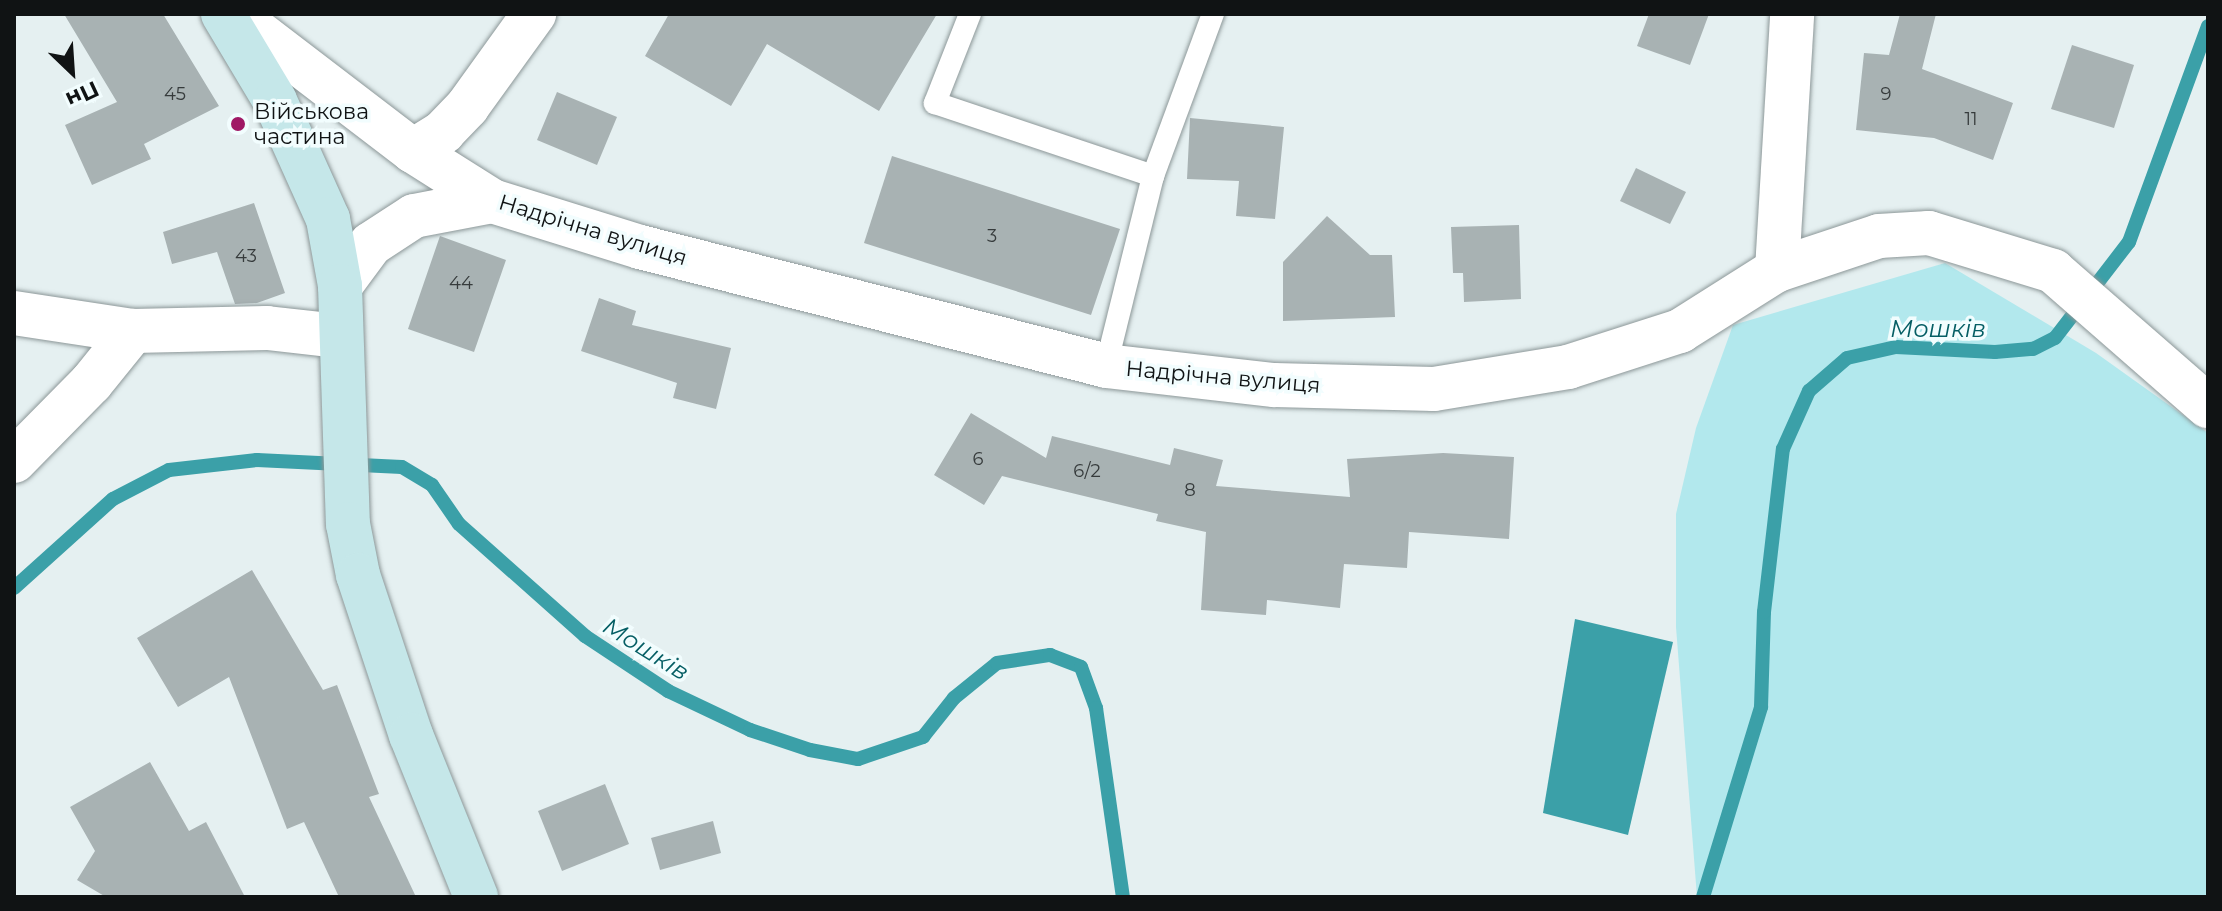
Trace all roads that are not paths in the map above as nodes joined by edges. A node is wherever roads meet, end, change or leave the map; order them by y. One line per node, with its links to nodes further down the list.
1 (223, 14): 11 (main road)
2 (234, 14): 7 (street, Надрічна вулиця)
3 (534, 14): 7 (street)
4 (970, 14): 8 (lane)
5 (1213, 14): 8 (lane)
6 (1792, 14): 10 (street)
7 (413, 151): 9 (street, Надрічна вулиця)
8 (1153, 176): 15 (lane)
9 (492, 201): 11 (street); 15 (street, Надрічна вулиця)
10 (1777, 270): 15 (street, Надрічна вулиця); 16 (street, Надрічна вулиця)
11 (340, 286): 14 (main road)
12 (14, 313): 13 (street)
13 (133, 331): 14 (street); 17 (street)
14 (340, 336): 18 (main road)
15 (1106, 366)
16 (2208, 406)
17 (14, 461)
18 (476, 897)

